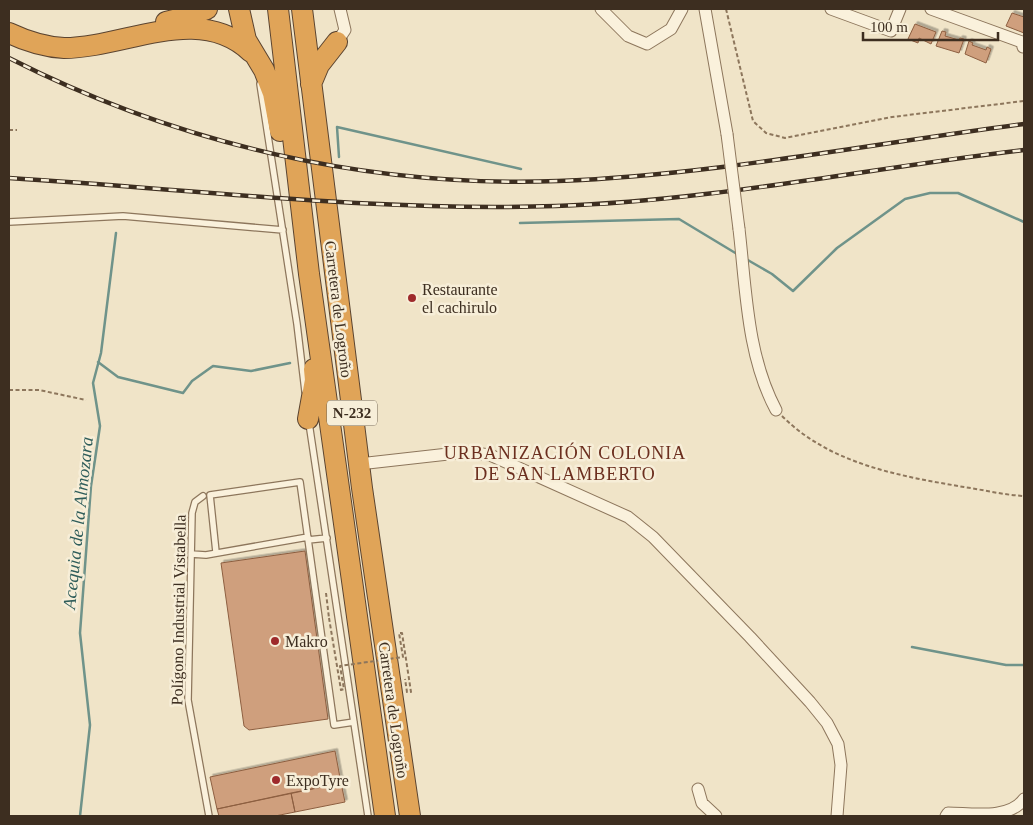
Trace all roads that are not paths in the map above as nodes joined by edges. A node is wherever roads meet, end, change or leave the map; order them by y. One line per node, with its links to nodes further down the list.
1 (207, 9): 13 (highway)
2 (238, 9): 18 (highway)
3 (278, 9): 23 (highway, Carretera de Logroño / N-232)
4 (302, 9): 14 (highway, Carretera de Logroño / N-232)
5 (310, 9): 14 (highway)
6 (340, 9): 16 (street)
7 (601, 9): 8 (street)
8 (682, 9)
9 (705, 9): 24 (street, bridge)
10 (831, 9): 11 (street)
11 (900, 9)
12 (931, 9): 17 (street)
13 (9, 21)
14 (305, 32): 16 (highway); 20 (highway, Carretera de Logroño / N-232)
15 (9, 33): 18 (highway)
16 (337, 42): 20 (highway)
17 (1023, 47)
18 (255, 62): 23 (highway)
19 (259, 79): 22 (lane)
20 (311, 84): 26 (highway, Carretera de Logroño / N-232)
21 (9, 222): 22 (lane)
22 (283, 230): 25 (lane)
23 (308, 267): 25 (highway); 40 (highway, Carretera de Logroño / N-232)
24 (776, 410)
25 (308, 418): 28 (lane)
26 (359, 464): 32 (highway, Carretera de Logroño / N-232); 43 (street)
27 (203, 496): 31 (lane, Polígono Industrial Vistabella)
28 (326, 538): 29 (lane); 34 (lane)
29 (308, 539): 30 (lane); 30 (lane); 34 (lane)
30 (216, 552): 31 (lane)
31 (191, 554): 38 (lane, Polígono Industrial Vistabella)
32 (380, 612): 33 (lane); 41 (highway, Carretera de Logroño / N-232)
33 (390, 631)
34 (354, 722): 39 (lane)
35 (410, 767): 41 (lane)
36 (698, 789): 42 (street)
37 (1024, 799): 44 (street)
38 (209, 816)
39 (368, 816)
40 (386, 816)
41 (409, 816)
42 (716, 816)
43 (837, 816)
44 (946, 816)

